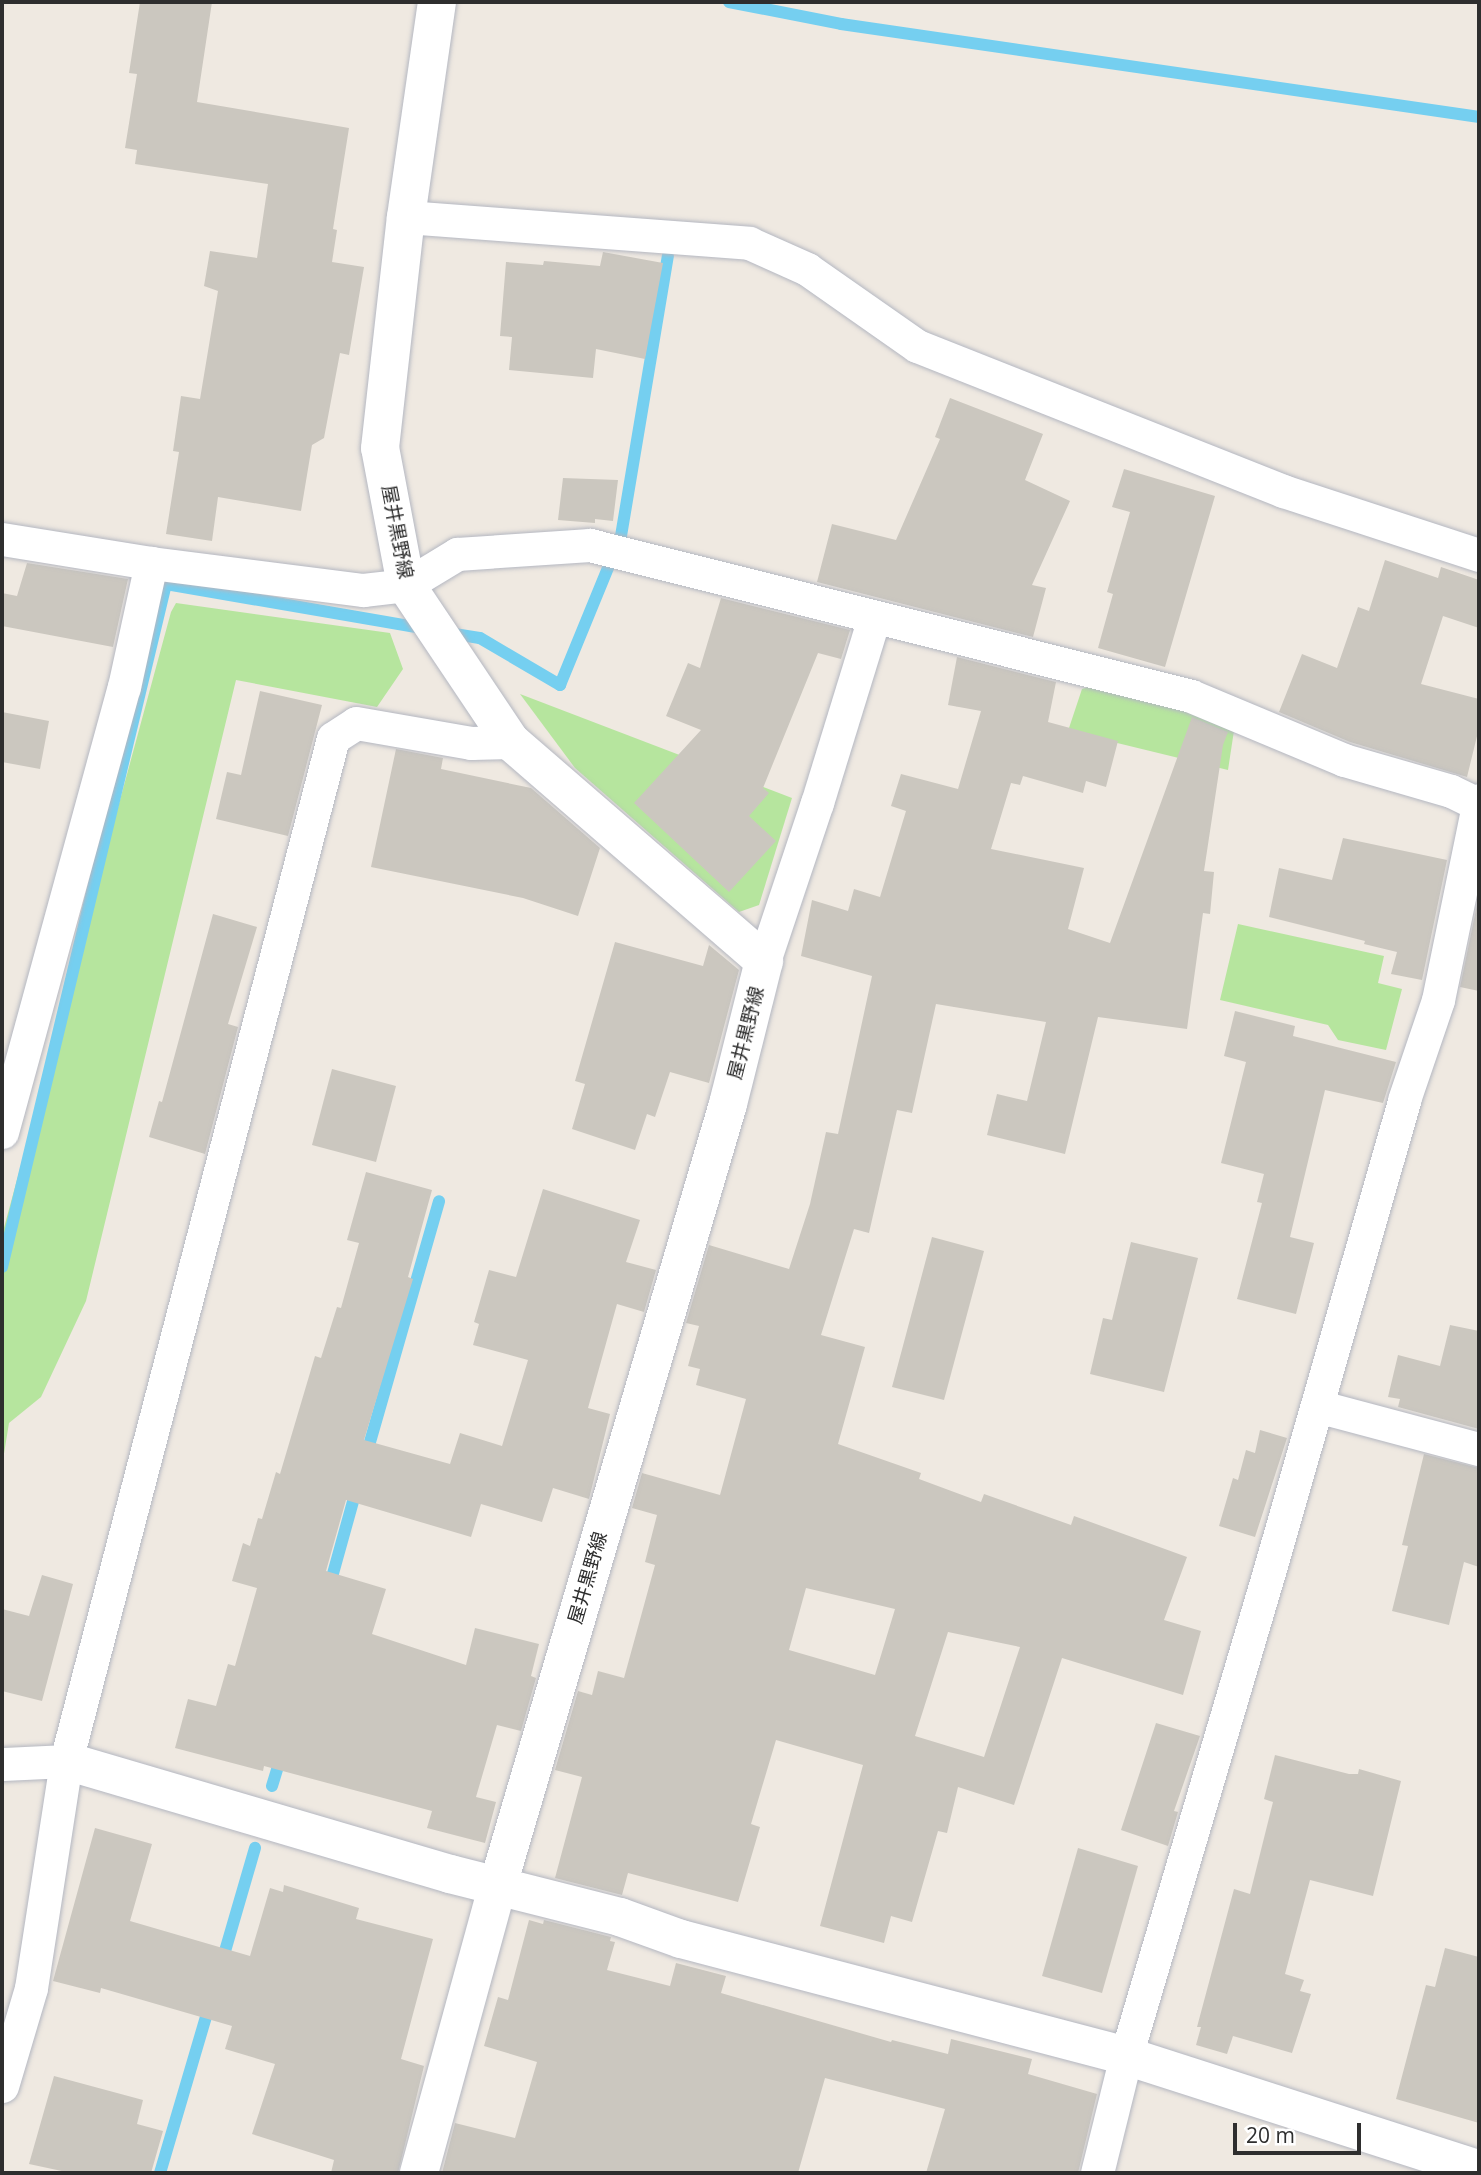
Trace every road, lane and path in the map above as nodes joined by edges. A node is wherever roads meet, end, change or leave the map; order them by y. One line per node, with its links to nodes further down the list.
1 (437, 2): 2 (main road, 屋井黒野線)
2 (405, 217): 4 (street); 6 (main road, 屋井黒野線)
3 (2, 539): 5 (street)
4 (1479, 555)
5 (151, 563): 6 (street); 11 (street)
6 (406, 585): 7 (street); 8 (main road, 屋井黒野線)
7 (874, 618): 9 (street); 10 (street)
8 (511, 741): 10 (main road, 屋井黒野線); 14 (street)
9 (1479, 802): 12 (street)
10 (764, 961): 16 (main road, 屋井黒野線)
11 (2, 1132)
12 (1317, 1406): 13 (street); 17 (street)
13 (1479, 1449)
14 (66, 1761): 15 (street); 16 (main road); 18 (street)
15 (2, 1764)
16 (498, 1885): 17 (main road); 20 (main road, 屋井黒野線)
17 (1126, 2056): 19 (main road); 21 (street)
18 (2, 2086)
19 (1479, 2169)
20 (419, 2173)
21 (1097, 2173)

